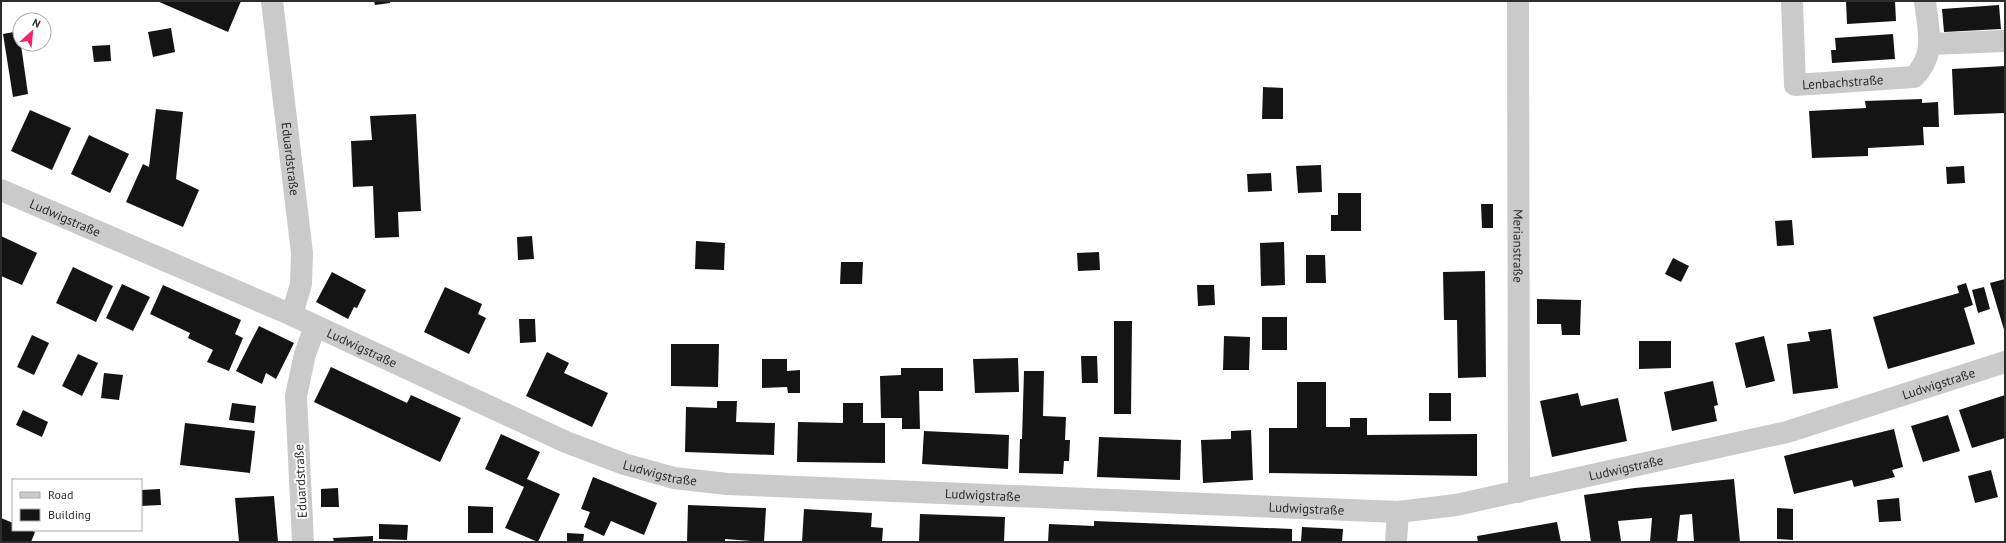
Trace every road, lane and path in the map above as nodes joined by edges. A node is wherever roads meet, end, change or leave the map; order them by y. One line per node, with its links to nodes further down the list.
1 (272, 1): 8 (street, Eduardstraße)
2 (1518, 1): 11 (street, Merianstraße)
3 (1792, 1): 6 (street, Lenbachstraße)
4 (1925, 1): 6 (street, Lenbachstraße)
5 (2005, 42): 6 (street)
6 (1929, 44)
7 (1, 190): 8 (street, Ludwigstraße)
8 (292, 315): 9 (street, Ludwigstraße)
9 (315, 327): 12 (street, Ludwigstraße); 13 (street, Eduardstraße)
10 (2005, 362): 11 (street, Ludwigstraße)
11 (1519, 492): 12 (street, Ludwigstraße)
12 (1398, 512): 14 (street)
13 (303, 542)
14 (1396, 542)

